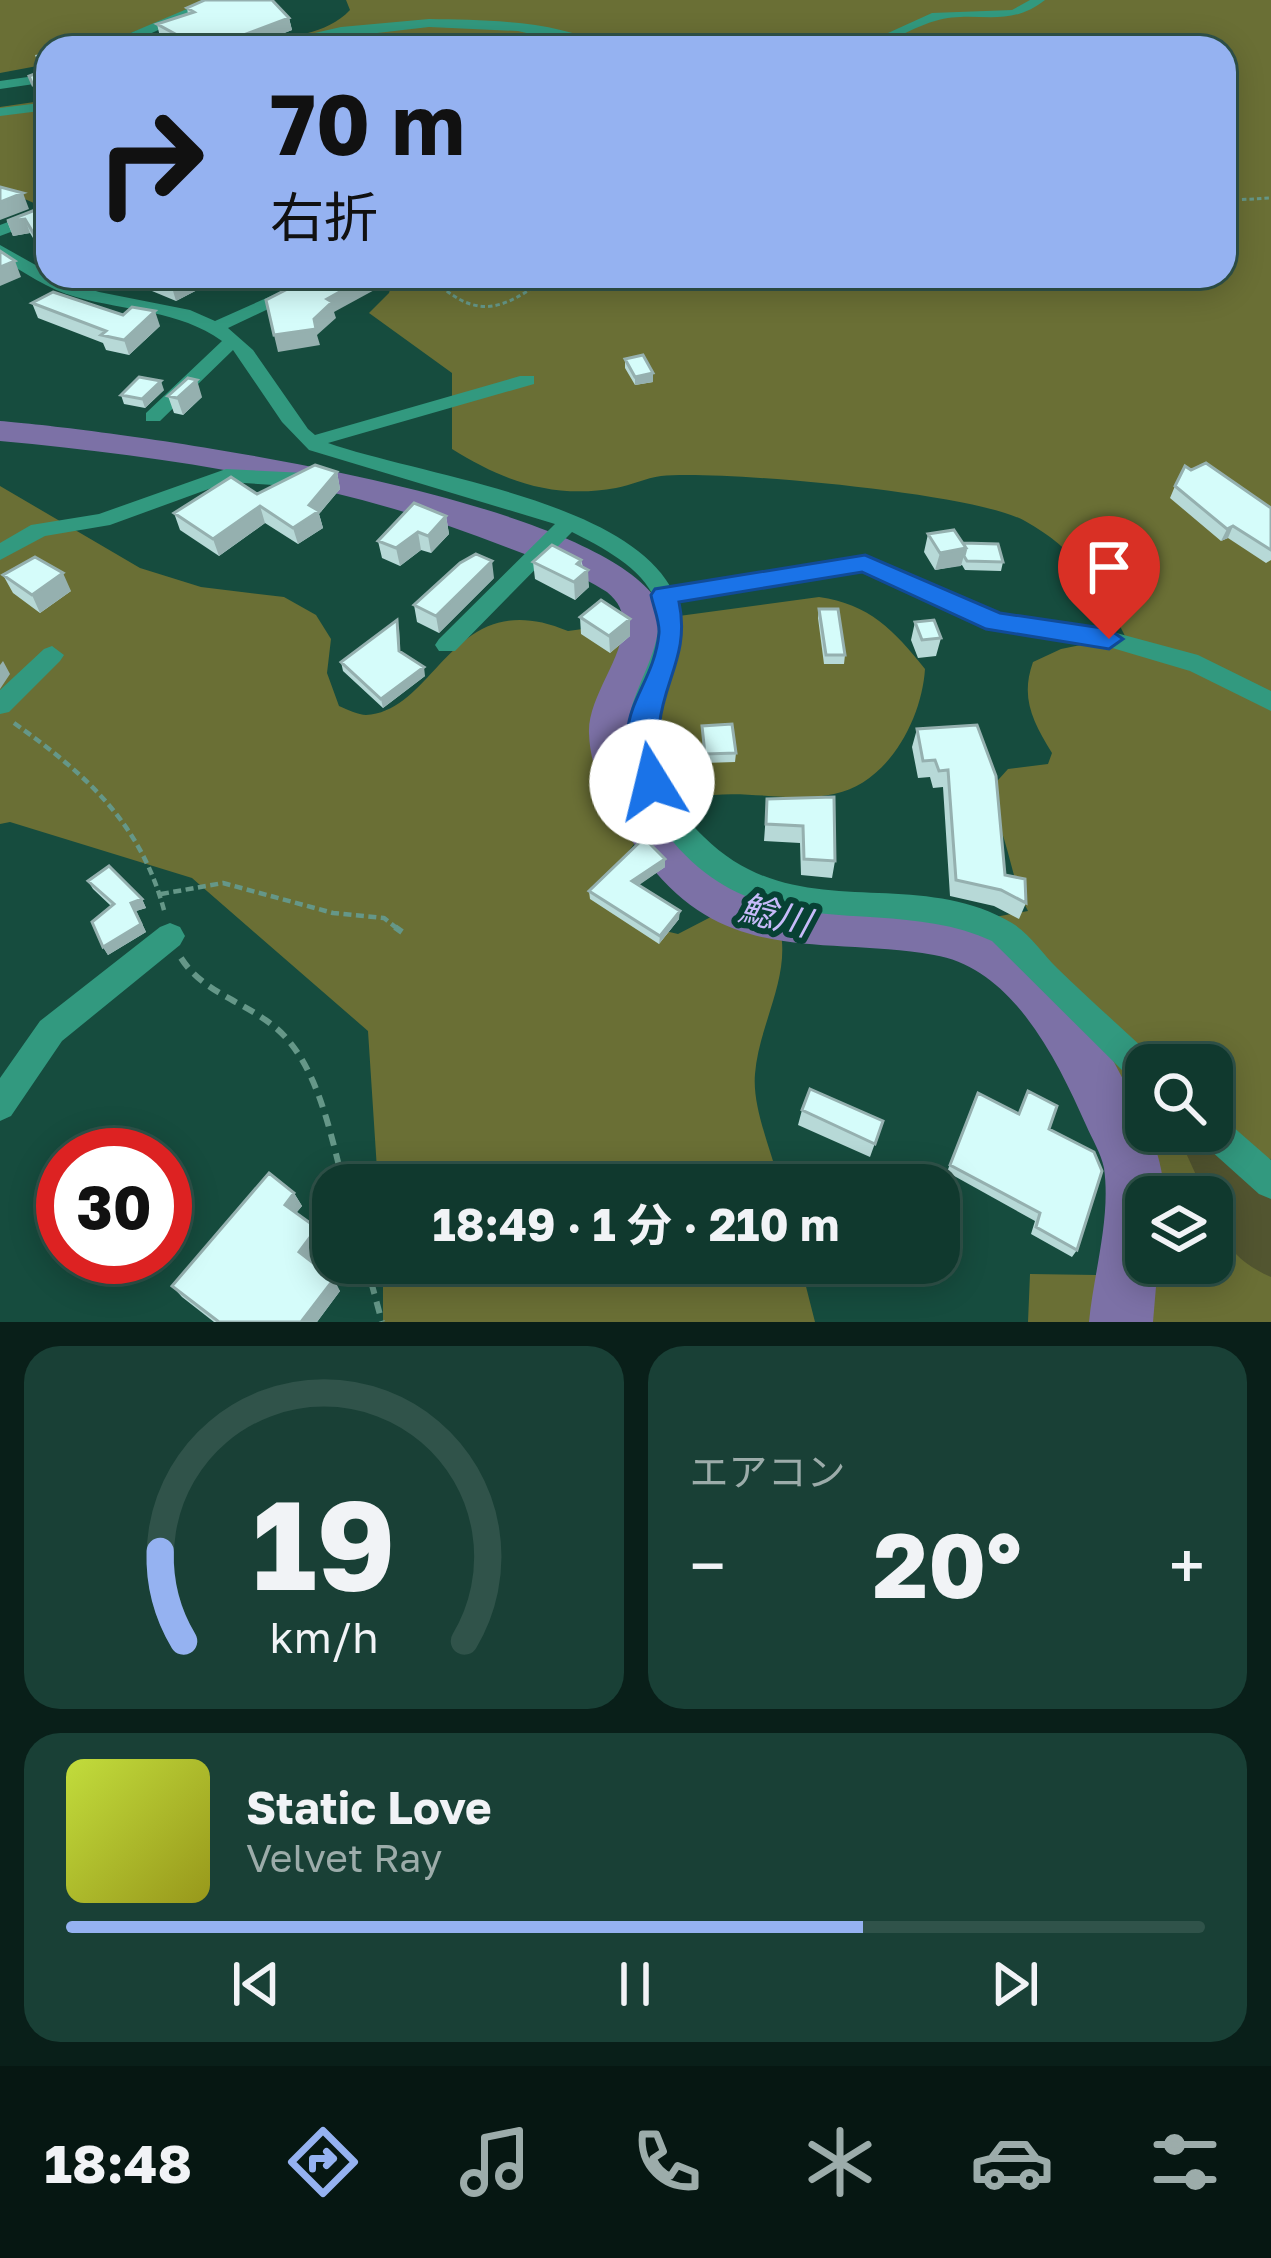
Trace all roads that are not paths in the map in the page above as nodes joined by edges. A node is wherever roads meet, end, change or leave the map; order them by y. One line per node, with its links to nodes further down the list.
1 (218, 0): 3 (street)
2 (1039, 0): 6 (street)
3 (134, 36)
4 (311, 36): 5 (street)
5 (553, 36)
6 (889, 36)
7 (36, 80): 8 (street)
8 (0, 85)
9 (36, 108): 10 (street)
10 (0, 112)
11 (36, 217): 12 (street)
12 (0, 231)
13 (0, 250): 14 (street)
14 (36, 271)
15 (68, 288): 17 (street)
16 (303, 288): 17 (street)
17 (215, 327): 18 (street)
18 (233, 340): 20 (street); 21 (street)
19 (527, 380): 21 (street)
20 (153, 417)
21 (311, 442): 23 (street)
22 (304, 479): 24 (street)
23 (569, 522): 25 (street); 26 (street)
24 (0, 553)
25 (664, 595): 28 (street); 31 (street)
26 (447, 645)
27 (52, 655): 29 (street)
28 (1271, 702)
29 (0, 708)
30 (170, 936): 32 (street)
31 (1125, 1052)
32 (0, 1106)
33 (1233, 1149): 34 (street)
34 (1271, 1182)

